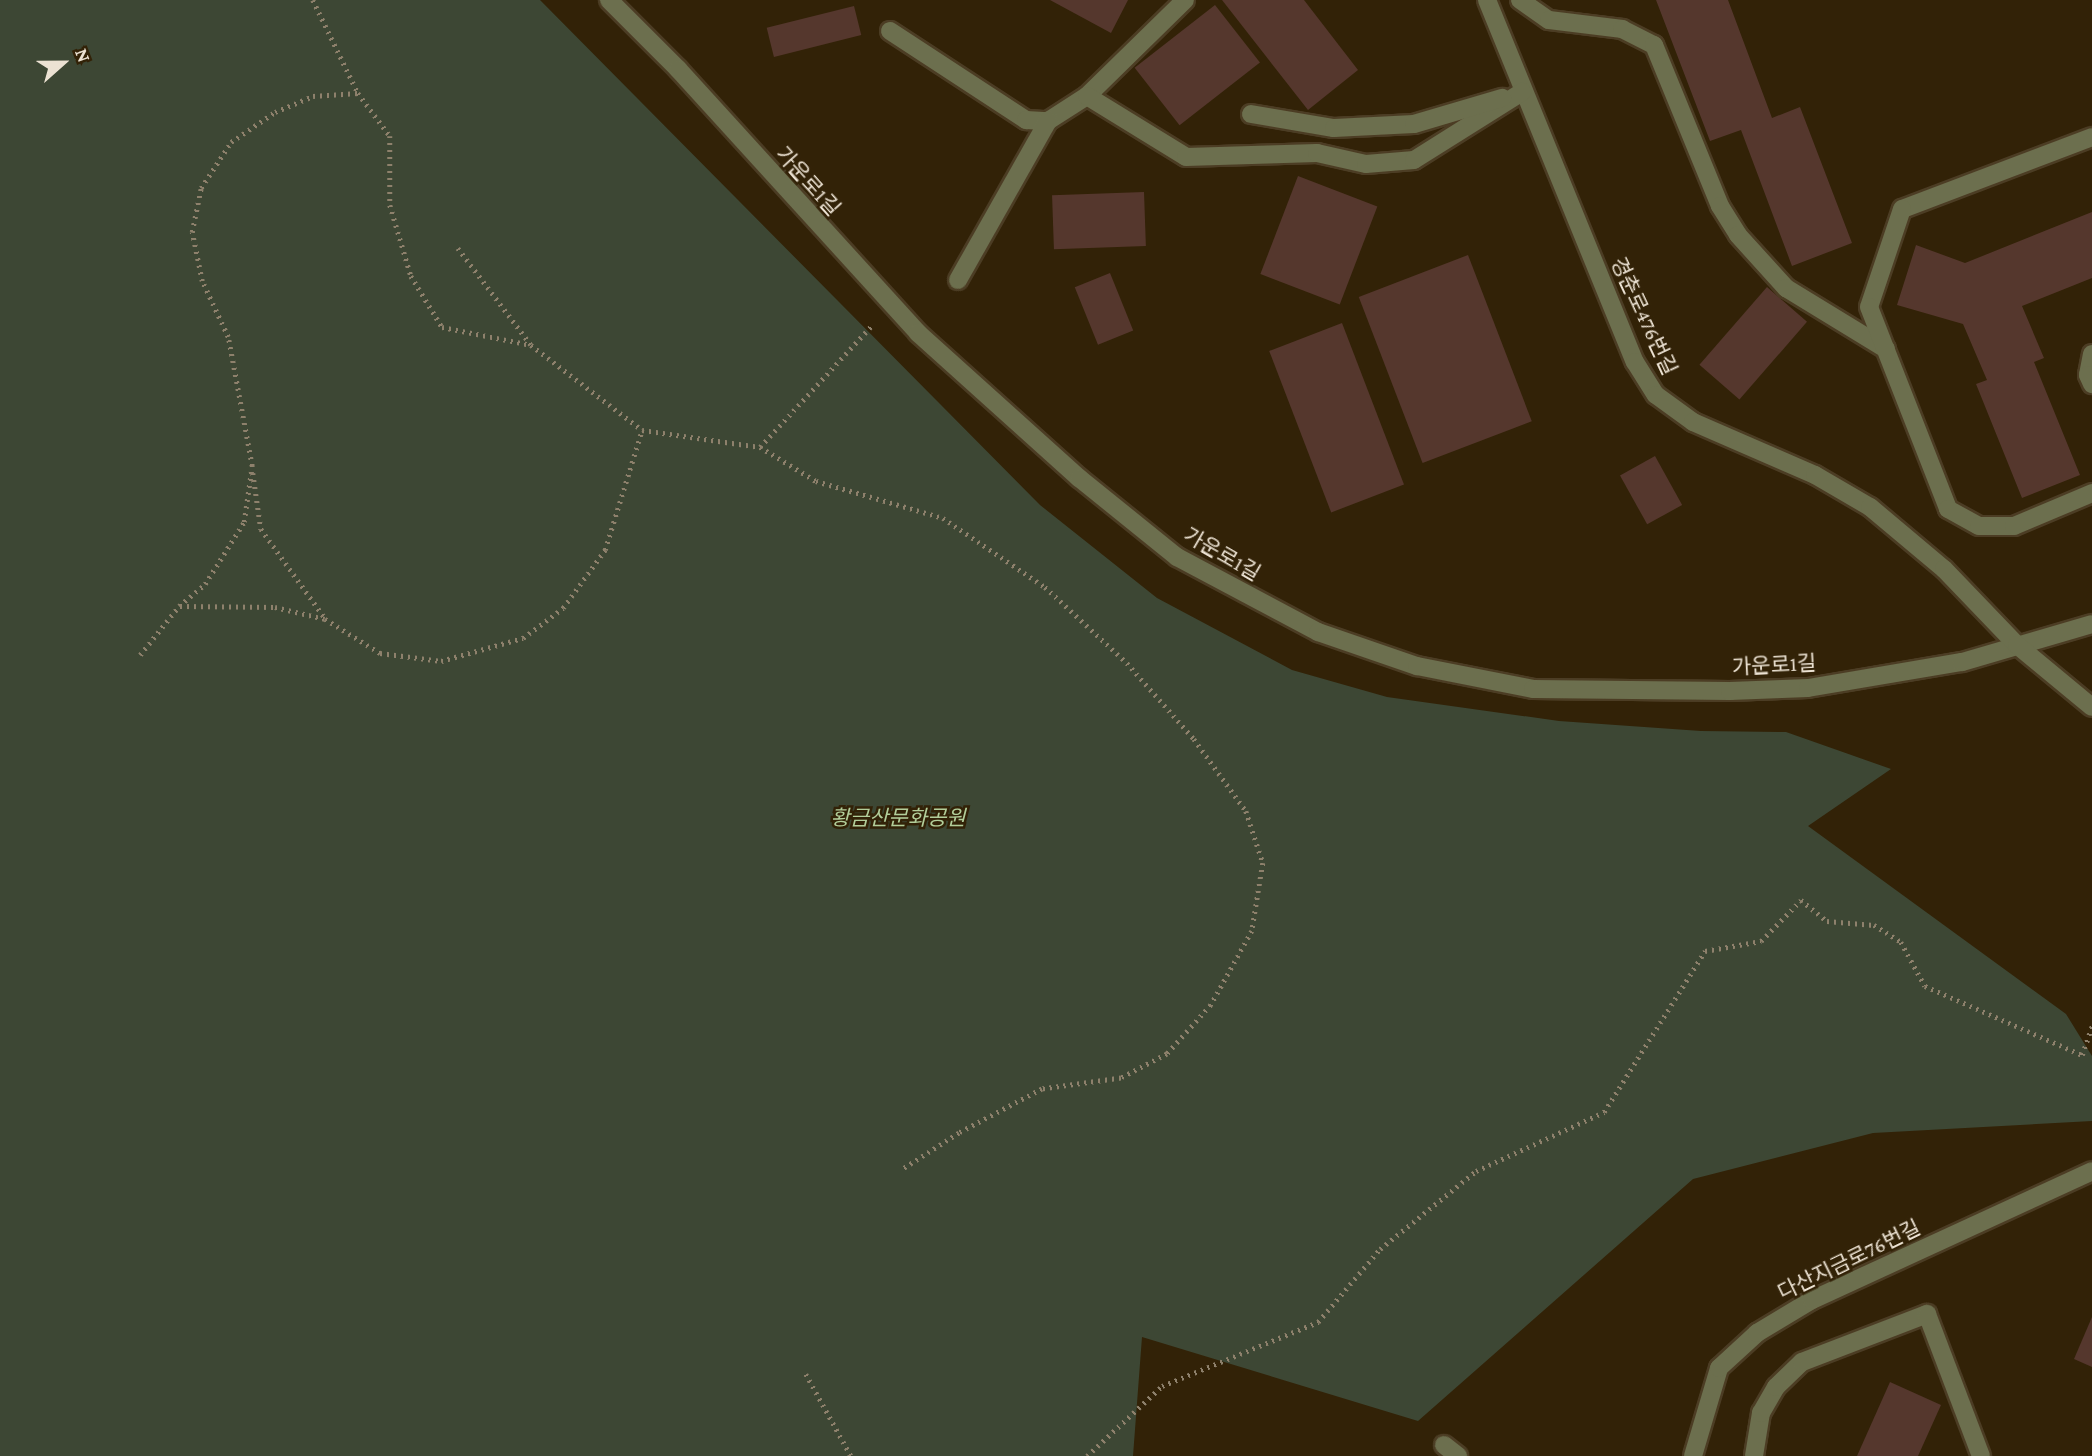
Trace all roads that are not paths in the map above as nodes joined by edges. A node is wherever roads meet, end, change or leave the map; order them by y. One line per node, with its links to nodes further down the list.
1 (609, 0): 17 (street, 가운로1길)
2 (1185, 0): 7 (street)
3 (1487, 0): 6 (street, 경춘로476번길)
4 (1520, 0): 12 (street)
5 (890, 32): 9 (street)
6 (1522, 92): 7 (street); 8 (street); 17 (street, 경춘로476번길)
7 (1087, 96): 9 (street)
8 (1251, 114)
9 (1048, 121): 11 (street)
10 (2092, 137): 12 (street)
11 (958, 281)
12 (1886, 349): 15 (street)
13 (2092, 354): 14 (street)
14 (2092, 384)
15 (2092, 493)
16 (2092, 624): 17 (street, 가운로1길)
17 (2017, 645): 18 (street, 경춘로476번길)
18 (2092, 707)
19 (2092, 1171): 20 (street, 다산지금로76번길)
20 (1693, 1456)
21 (1754, 1456): 22 (street)
22 (1981, 1456)

